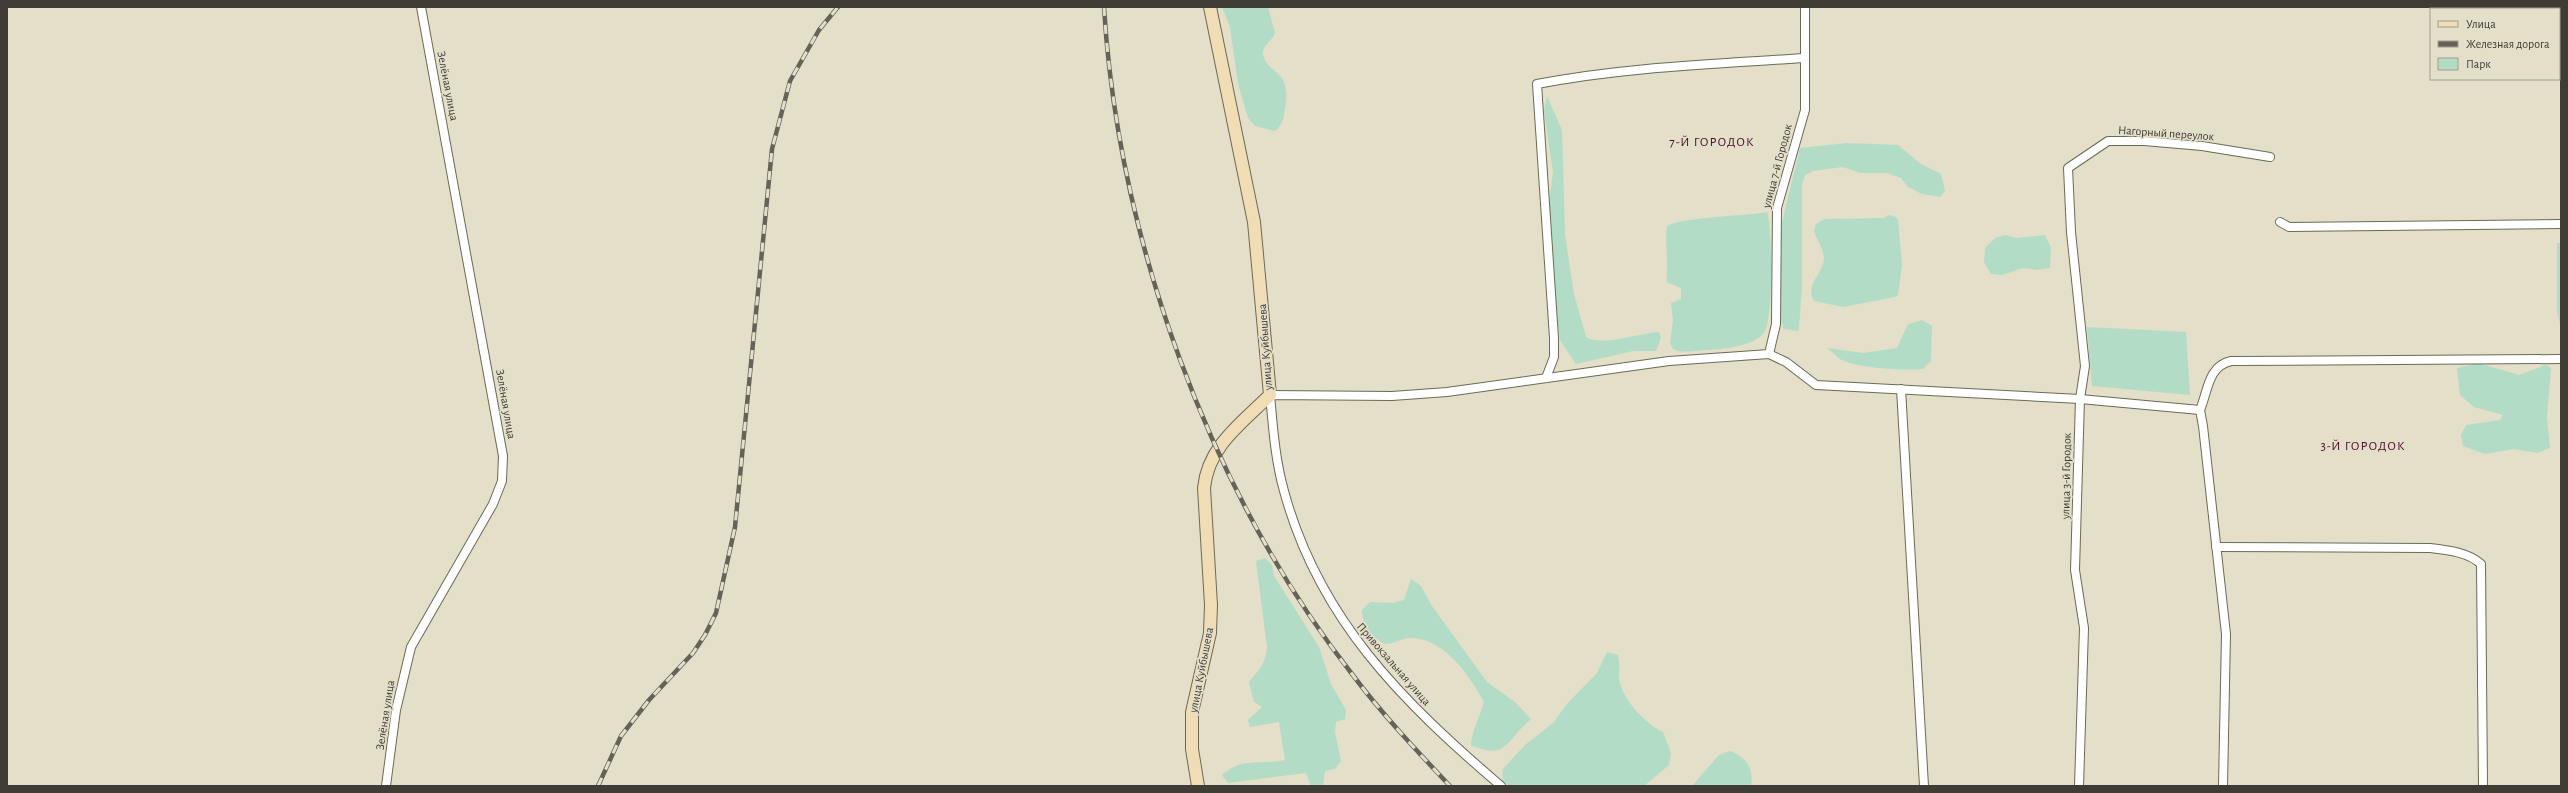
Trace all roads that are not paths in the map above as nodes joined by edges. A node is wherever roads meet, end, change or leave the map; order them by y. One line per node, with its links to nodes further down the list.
1 (421, 7): 17 (street, Зелёная улица)
2 (1210, 7): 13 (street, улица Куйбышева)
3 (1805, 7): 4 (street, улица 7-й Городок)
4 (1805, 58): 9 (street, улица 7-й Городок); 11 (street)
5 (2270, 157): 6 (street, Нагорный переулок)
6 (2068, 168): 14 (street, улица 3-й Городок)
7 (2280, 222): 8 (street)
8 (2561, 224)
9 (1769, 354): 11 (street); 12 (street)
10 (2561, 359): 15 (street)
11 (1546, 378): 13 (street)
12 (1901, 389): 14 (street); 20 (street)
13 (1270, 395): 18 (street, улица Куйбышева); 19 (street, Привокзальная улица)
14 (2080, 398): 15 (street); 21 (street, улица 3-й Городок)
15 (2200, 410): 16 (street)
16 (2216, 547): 22 (street); 23 (street)
17 (386, 786)
18 (1198, 786)
19 (1501, 786)
20 (1924, 786)
21 (2079, 786)
22 (2223, 786)
23 (2483, 786)

